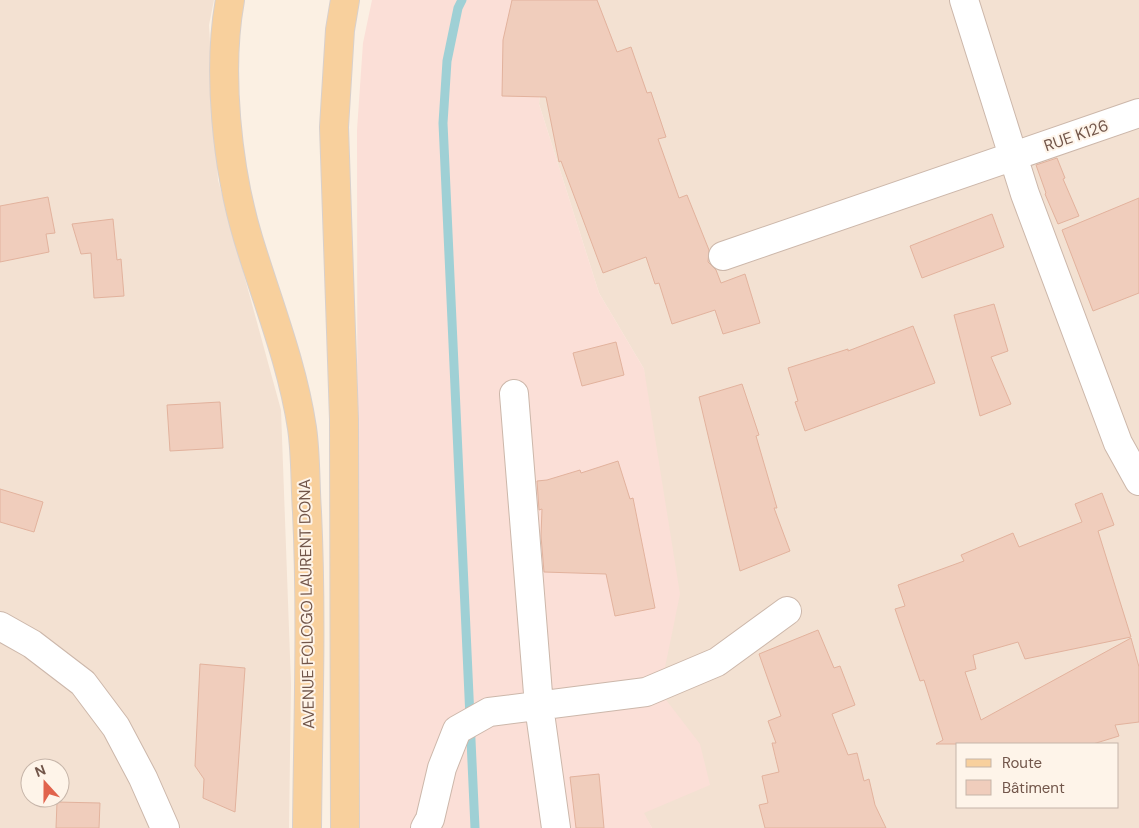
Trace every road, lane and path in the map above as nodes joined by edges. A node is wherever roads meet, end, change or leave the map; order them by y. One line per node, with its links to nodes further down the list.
1 (230, 0): 13 (main road, AVENUE FOLOGO LAURENT DONA)
2 (345, 0): 14 (main road)
3 (964, 0): 5 (street)
4 (1139, 113): 5 (street, RUE K126)
5 (1013, 157): 6 (street, RUE K126); 8 (street)
6 (723, 256)
7 (514, 394): 11 (street)
8 (1138, 478)
9 (788, 611): 11 (street)
10 (0, 626): 12 (street)
11 (540, 706): 15 (street); 16 (street)
12 (165, 828)
13 (307, 828)
14 (345, 828)
15 (425, 828)
16 (556, 828)

